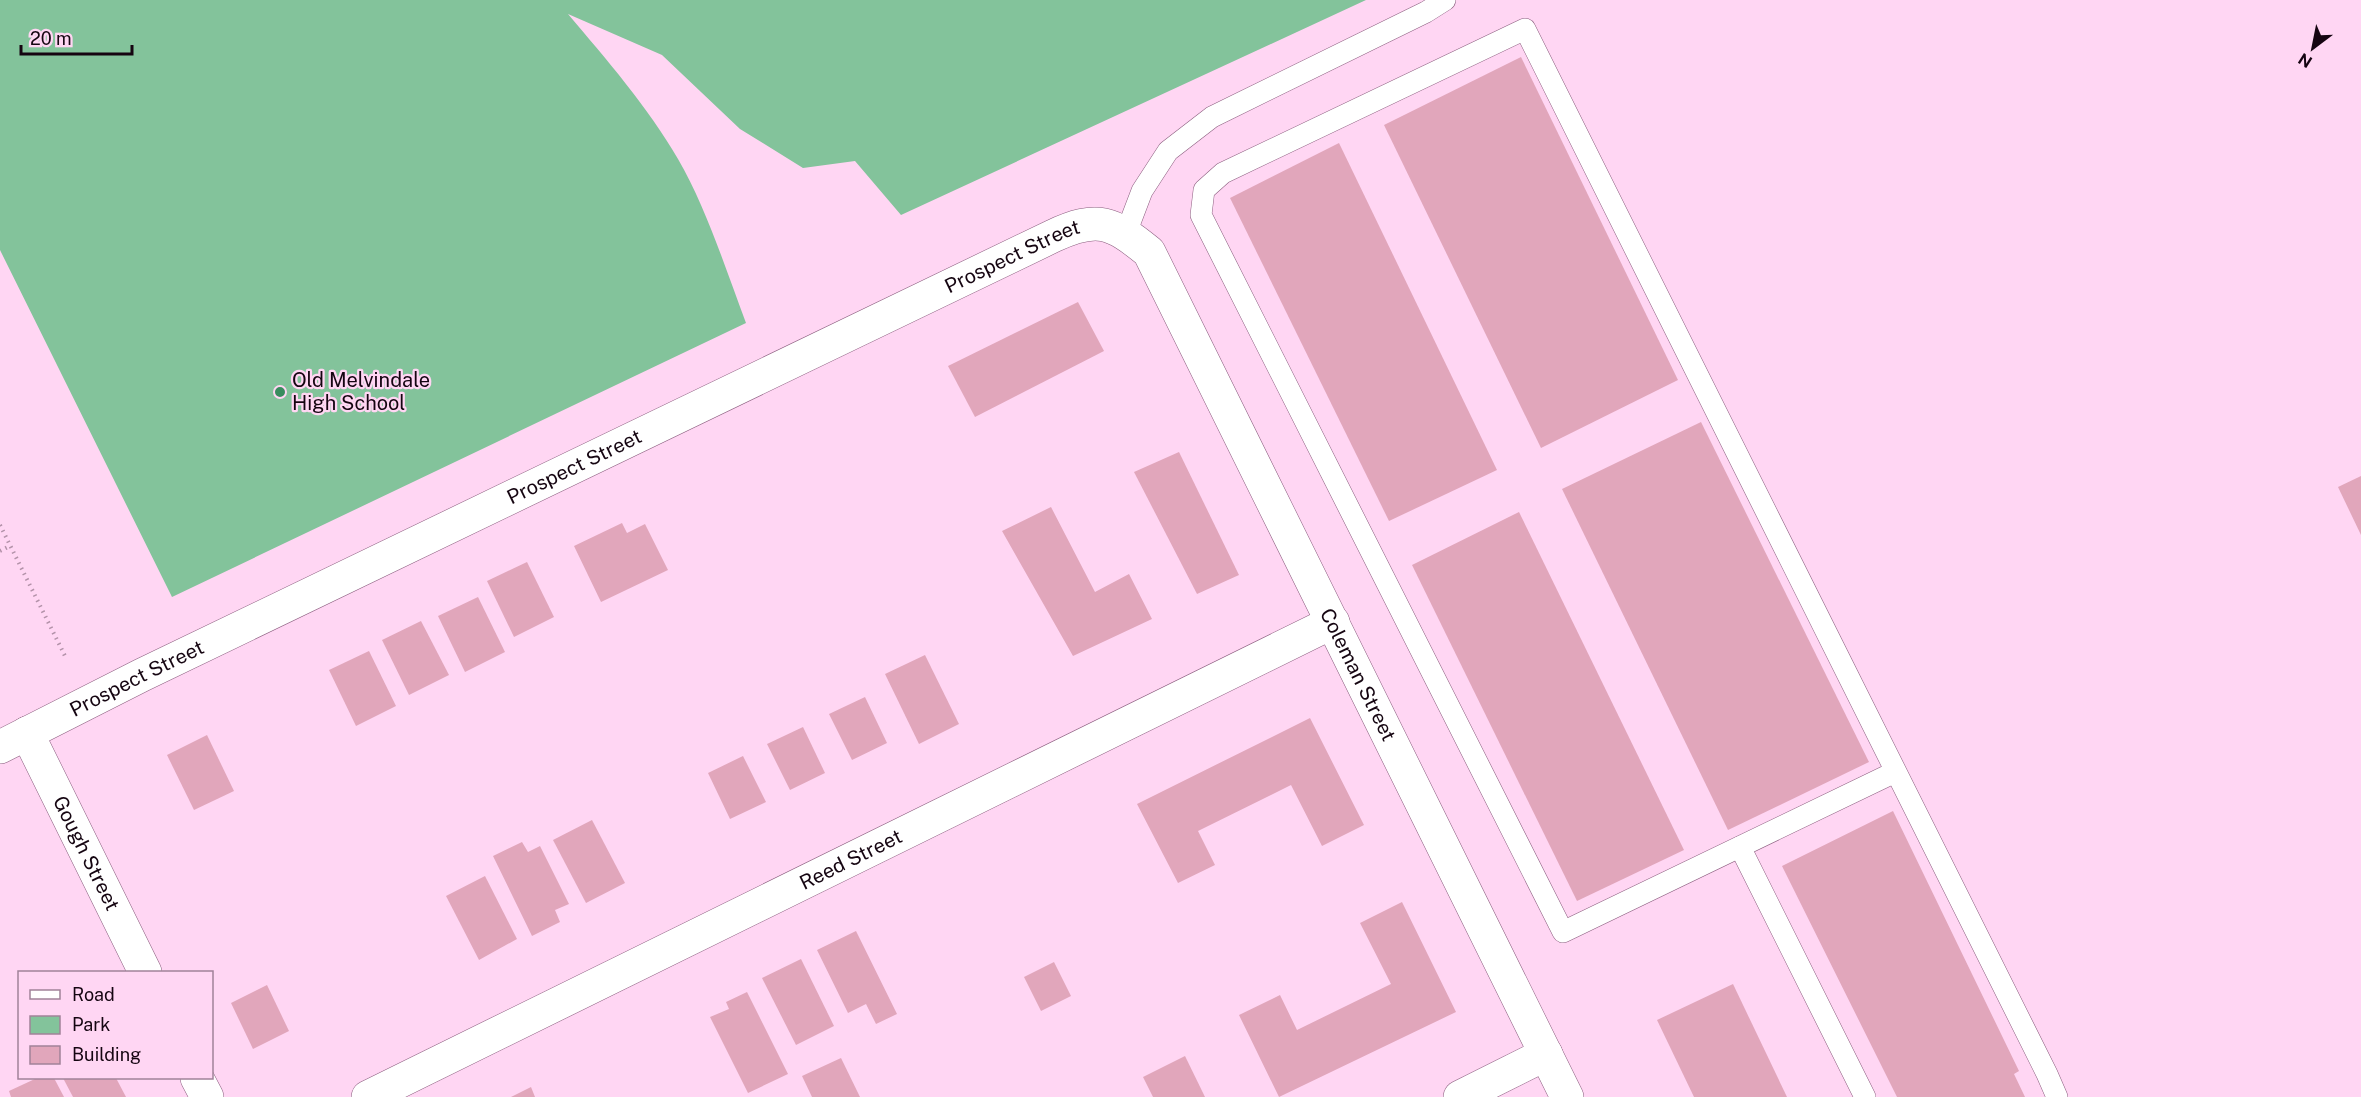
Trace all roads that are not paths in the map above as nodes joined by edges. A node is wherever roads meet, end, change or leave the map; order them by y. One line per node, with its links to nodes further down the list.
1 (1445, 0): 2 (lane)
2 (1138, 242): 3 (street, Coleman Street); 4 (street, Prospect Street)
3 (1333, 622): 8 (street, Coleman Street); 11 (street, Reed Street)
4 (13, 740): 7 (street, Gough Street)
5 (1896, 772): 6 (lane); 6 (lane); 15 (lane)
6 (1740, 847): 14 (lane)
7 (144, 971)
8 (1546, 1054): 12 (street); 13 (street, Coleman Street)
9 (198, 1079): 10 (street)
10 (207, 1097)
11 (368, 1097)
12 (1460, 1097)
13 (1567, 1097)
14 (1865, 1097)
15 (2056, 1097)

